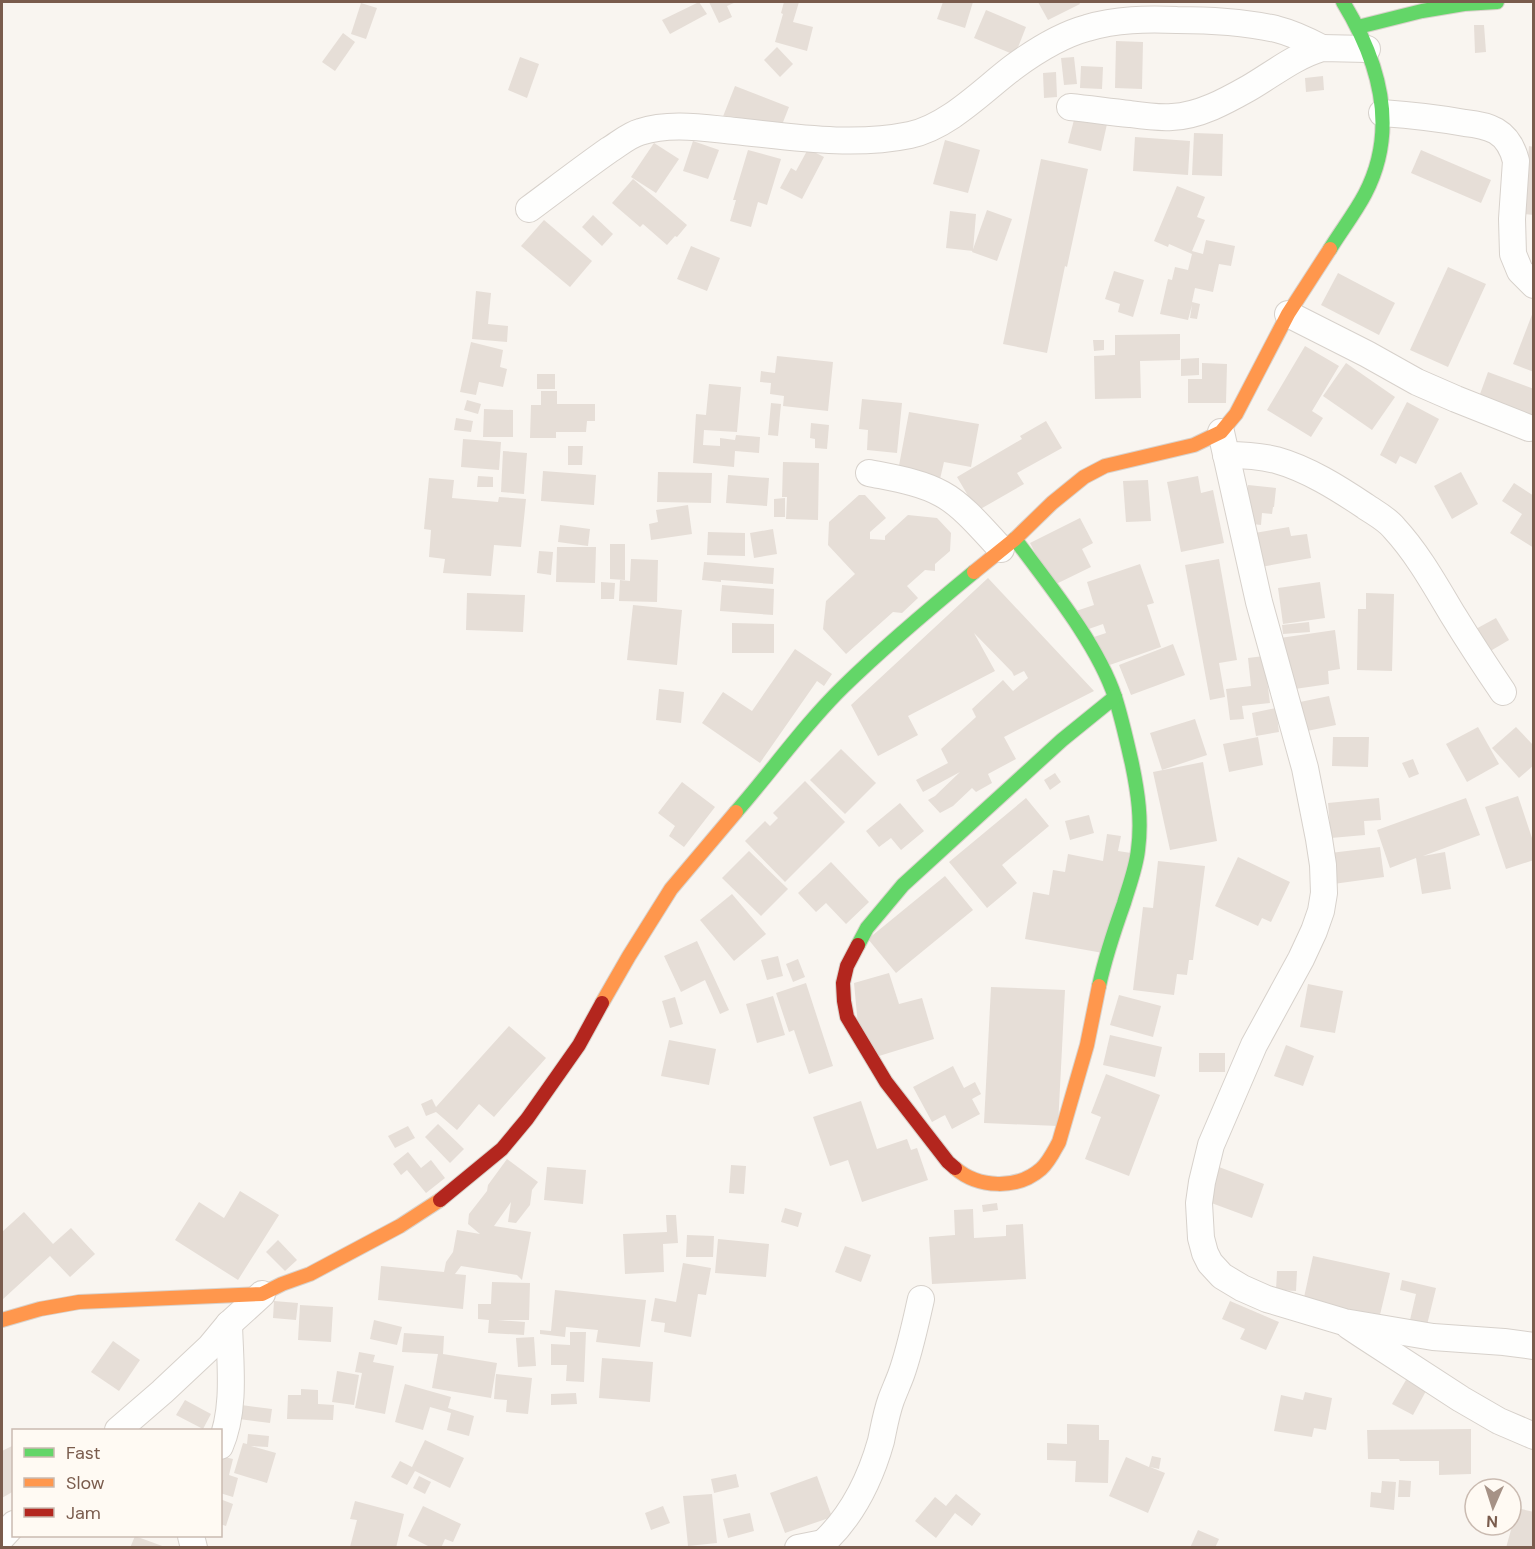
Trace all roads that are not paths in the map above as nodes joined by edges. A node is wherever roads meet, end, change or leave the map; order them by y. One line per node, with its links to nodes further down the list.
1 (1343, 2): 3 (street)
2 (1497, 2): 3 (street)
3 (1363, 38): 4 (street); 6 (street)
4 (1322, 48): 5 (street); 7 (street)
5 (1070, 107)
6 (1382, 112): 8 (street); 9 (street)
7 (529, 208)
8 (1533, 285)
9 (1288, 314): 10 (street); 11 (street)
10 (1529, 428)
11 (1223, 443): 13 (street); 14 (street); 19 (street)
12 (869, 473): 13 (street)
13 (1008, 544): 15 (street); 16 (street)
14 (1503, 692)
15 (1115, 697): 15 (street)
16 (262, 1294): 18 (street); 20 (street)
17 (921, 1299): 25 (street)
18 (2, 1320)
19 (1344, 1322): 21 (street); 23 (street)
20 (229, 1324): 22 (street); 24 (street)
21 (1533, 1346)
22 (120, 1429)
23 (1533, 1436)
24 (222, 1439)
25 (821, 1545): 26 (street)
26 (798, 1548)

